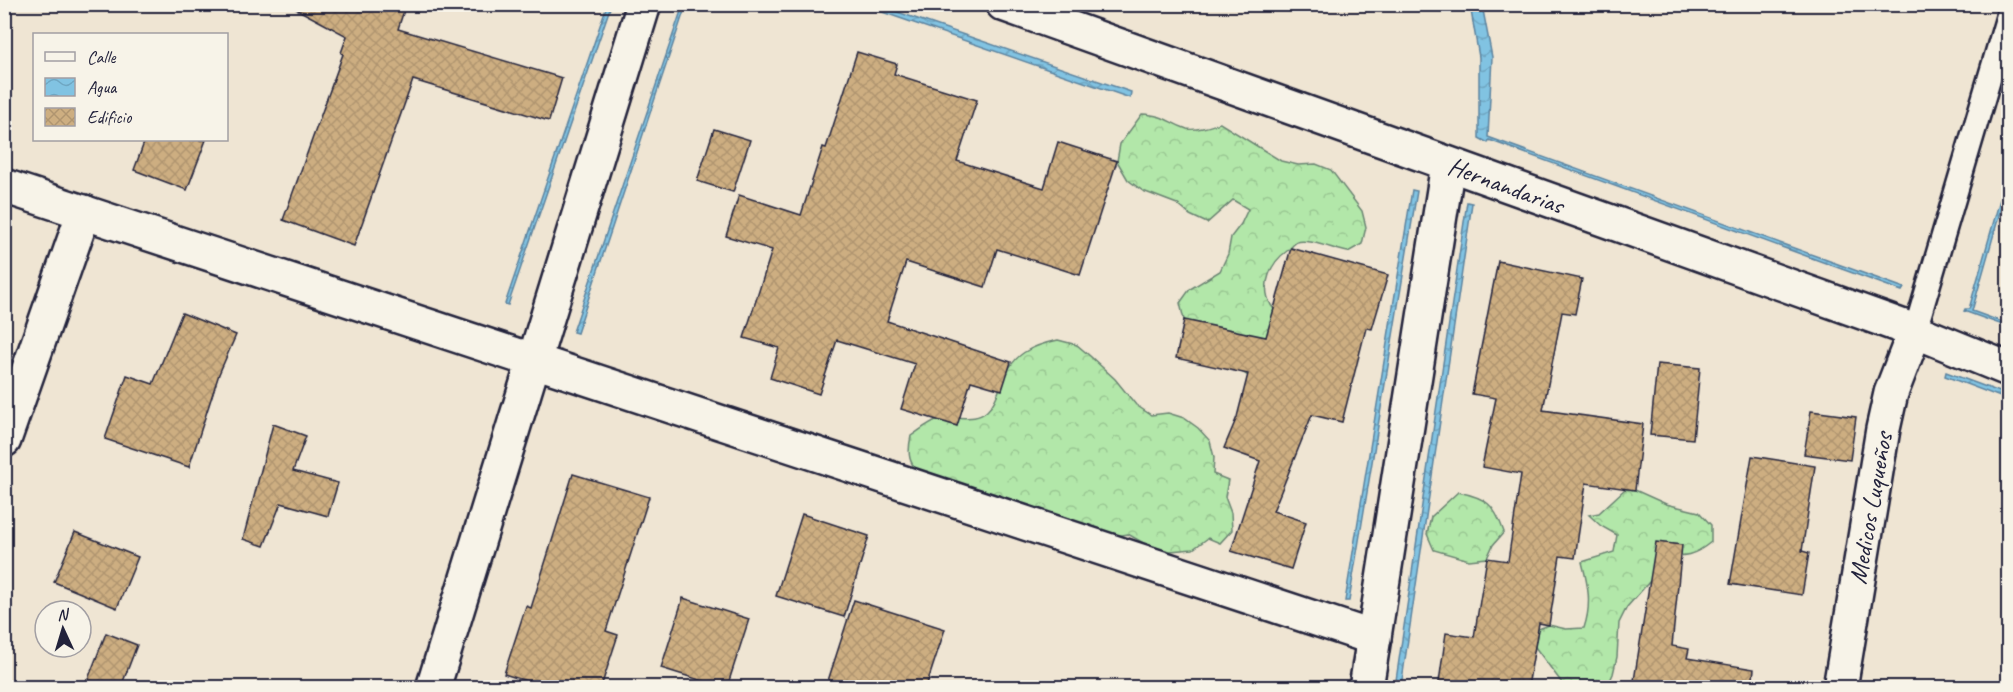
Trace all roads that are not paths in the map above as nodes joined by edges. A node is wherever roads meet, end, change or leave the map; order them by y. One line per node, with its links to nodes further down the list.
1 (644, 4): 8 (street)
2 (1003, 4): 4 (street, Hernandarias)
3 (2008, 15): 7 (lane)
4 (1448, 164): 7 (street, Hernandarias); 11 (street)
5 (4, 186): 6 (street)
6 (84, 212): 8 (street); 10 (street)
7 (1915, 332): 9 (street, Hernandarias); 14 (street, Medicos Luqueños)
8 (534, 360): 11 (street); 12 (street)
9 (2008, 369)
10 (4, 440)
11 (1374, 638): 13 (street)
12 (433, 687)
13 (1366, 687)
14 (1840, 687)

